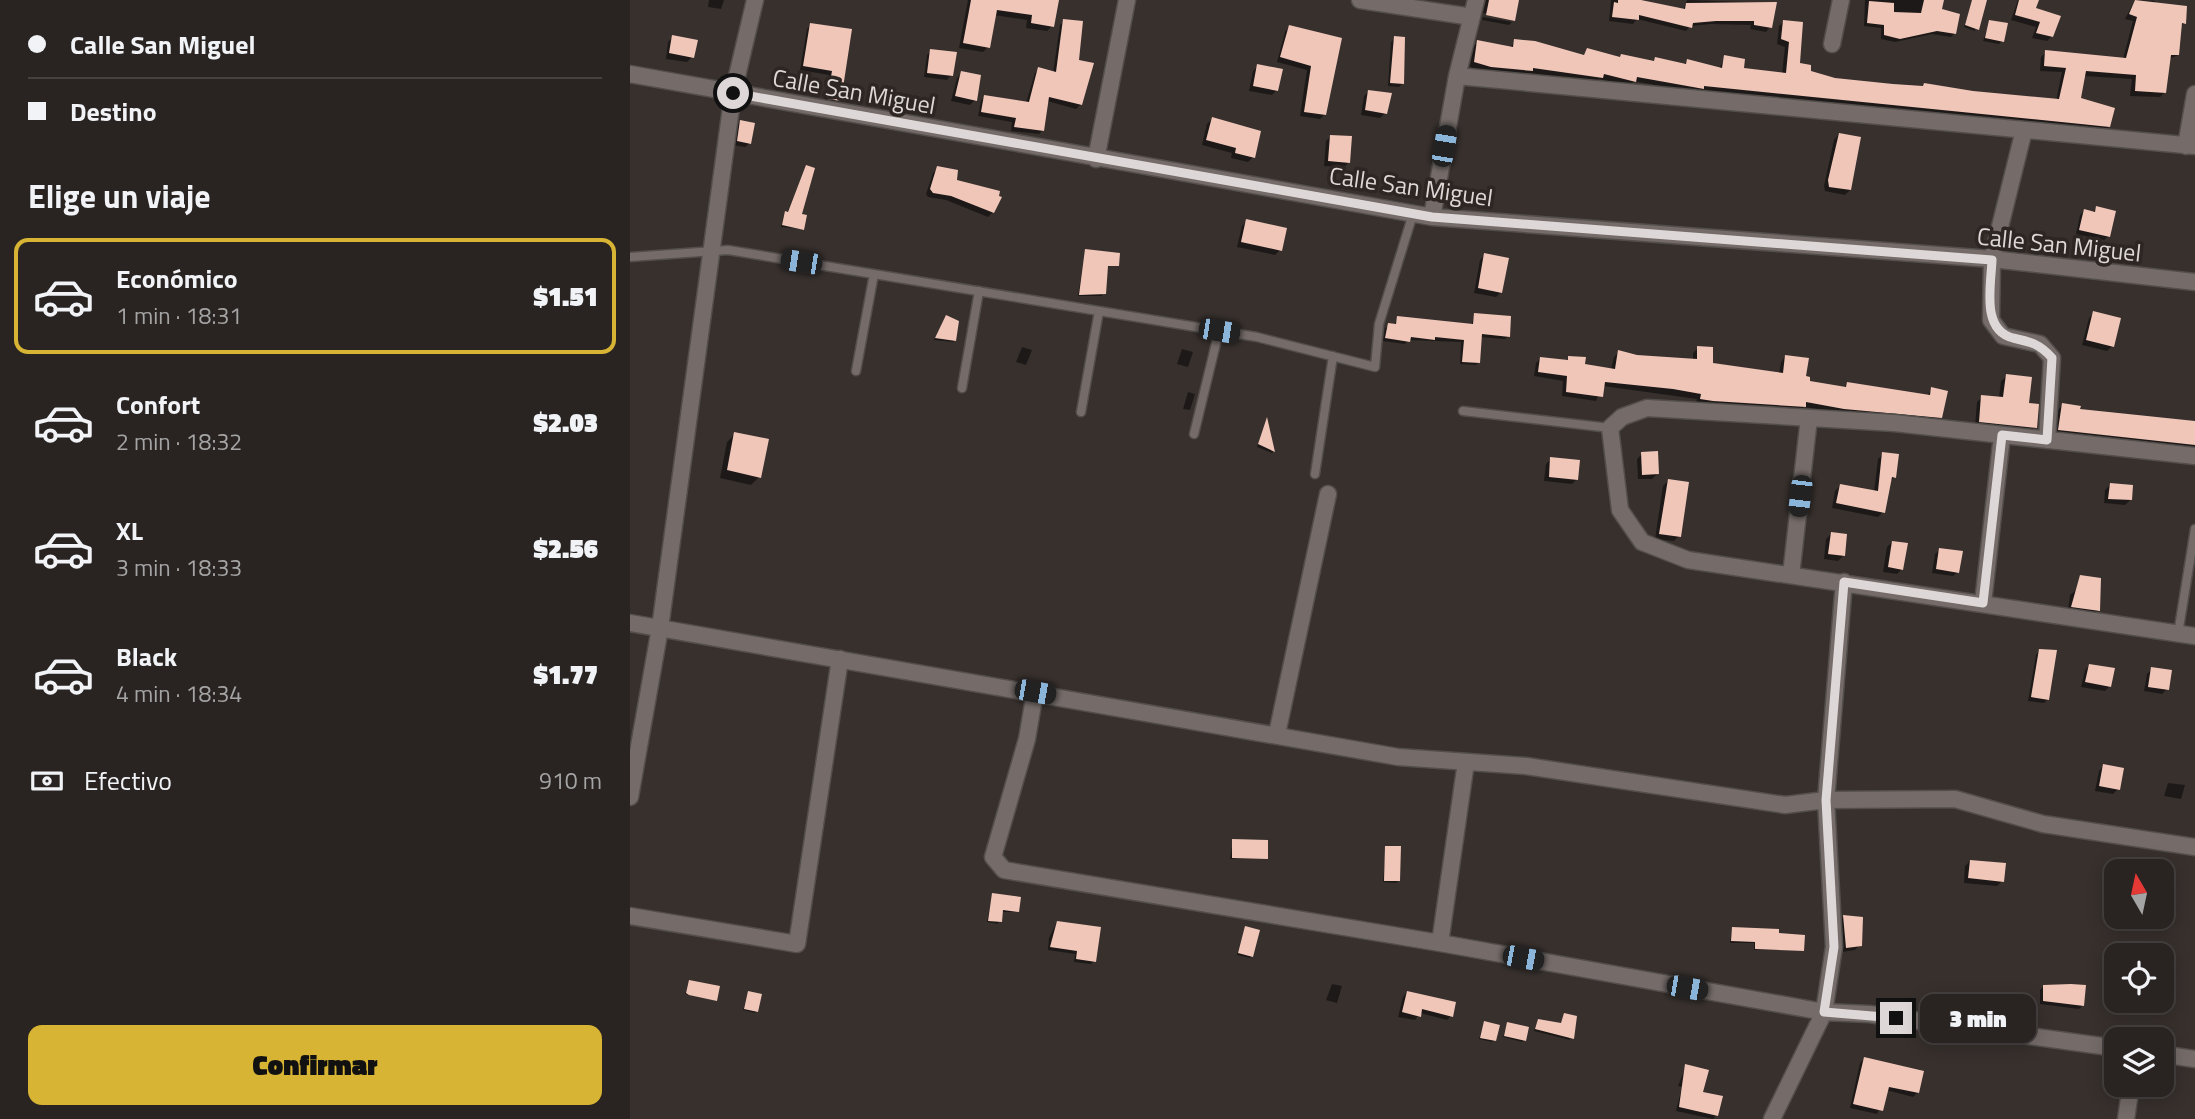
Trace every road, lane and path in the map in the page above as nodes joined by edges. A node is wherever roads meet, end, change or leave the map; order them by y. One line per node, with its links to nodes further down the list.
1 (755, 0): 10 (street)
2 (1127, 0): 14 (street)
3 (1360, 0): 6 (street)
4 (1476, 0): 6 (street)
5 (1842, 0): 7 (street)
6 (1472, 17): 9 (street)
7 (1832, 44)
8 (630, 74): 10 (street, Calle San Miguel)
9 (1457, 76): 12 (street); 16 (street)
10 (733, 93): 14 (street, Calle San Miguel); 17 (street)
11 (2195, 94): 13 (street)
12 (2024, 130): 13 (street); 19 (street)
13 (2190, 146)
14 (1096, 159): 15 (street, Calle San Miguel)
15 (1413, 214): 16 (street, Calle San Miguel); 25 (lane)
16 (1432, 217): 19 (street, Calle San Miguel)
17 (712, 251): 18 (lane); 20 (lane); 43 (street)
18 (630, 257)
19 (1992, 260): 21 (street, Calle San Miguel); 34 (street)
20 (874, 274): 22 (lane); 26 (lane)
21 (2195, 282)
22 (979, 291): 23 (lane); 27 (lane)
23 (1098, 311): 24 (lane); 29 (lane)
24 (1219, 331): 25 (lane); 32 (lane)
25 (1333, 356): 36 (lane)
26 (856, 371)
27 (962, 388)
28 (1463, 411): 31 (lane)
29 (1082, 412)
30 (1809, 418): 31 (street); 33 (street); 39 (street)
31 (1611, 429): 39 (street)
32 (1194, 434)
33 (2002, 435): 34 (street); 41 (street)
34 (2047, 440): 35 (street)
35 (2195, 456)
36 (1315, 474)
37 (1328, 494): 48 (street)
38 (2195, 528): 44 (lane)
39 (1791, 575): 40 (street)
40 (1844, 582): 41 (street); 51 (street)
41 (1983, 603): 44 (street)
42 (630, 623): 43 (street)
43 (660, 628): 46 (street); 50 (street)
44 (2178, 634): 45 (street)
45 (2195, 636)
46 (840, 659): 47 (street); 53 (street)
47 (1035, 692): 48 (street); 54 (street)
48 (1277, 734): 49 (street)
49 (1466, 762): 51 (street); 54 (street)
50 (630, 797)
51 (1826, 800): 52 (street); 55 (street)
52 (2195, 847)
53 (630, 916)
54 (1440, 943): 55 (street)
55 (1824, 1012): 56 (street); 60 (street)
56 (2104, 1046)
57 (2174, 1057): 58 (street)
58 (2195, 1059)
59 (2129, 1097): 61 (street)
60 (1772, 1119)
61 (2126, 1119)

